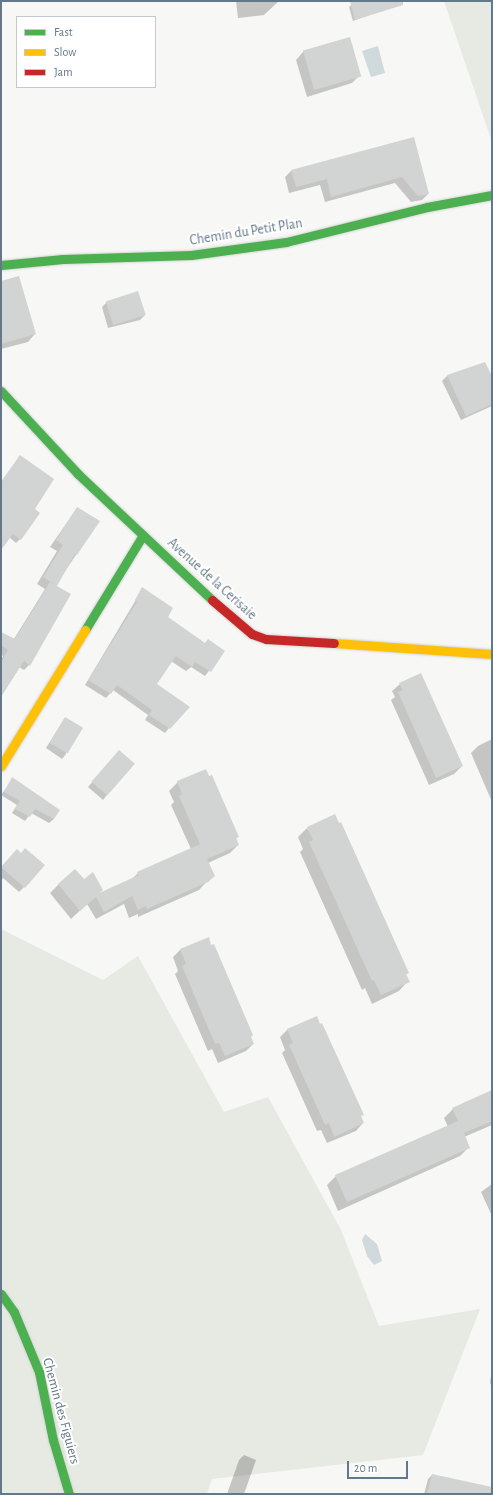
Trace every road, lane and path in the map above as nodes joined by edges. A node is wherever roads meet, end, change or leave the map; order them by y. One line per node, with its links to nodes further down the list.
1 (492, 195): 2 (street, Chemin du Petit Plan)
2 (1, 265)
3 (1, 391): 4 (street, Avenue de la Cerisaie)
4 (142, 535): 5 (street, Avenue de la Cerisaie); 6 (street)
5 (492, 654)
6 (1, 766)
7 (1, 1294): 8 (street, Chemin des Figuiers)
8 (69, 1494)

